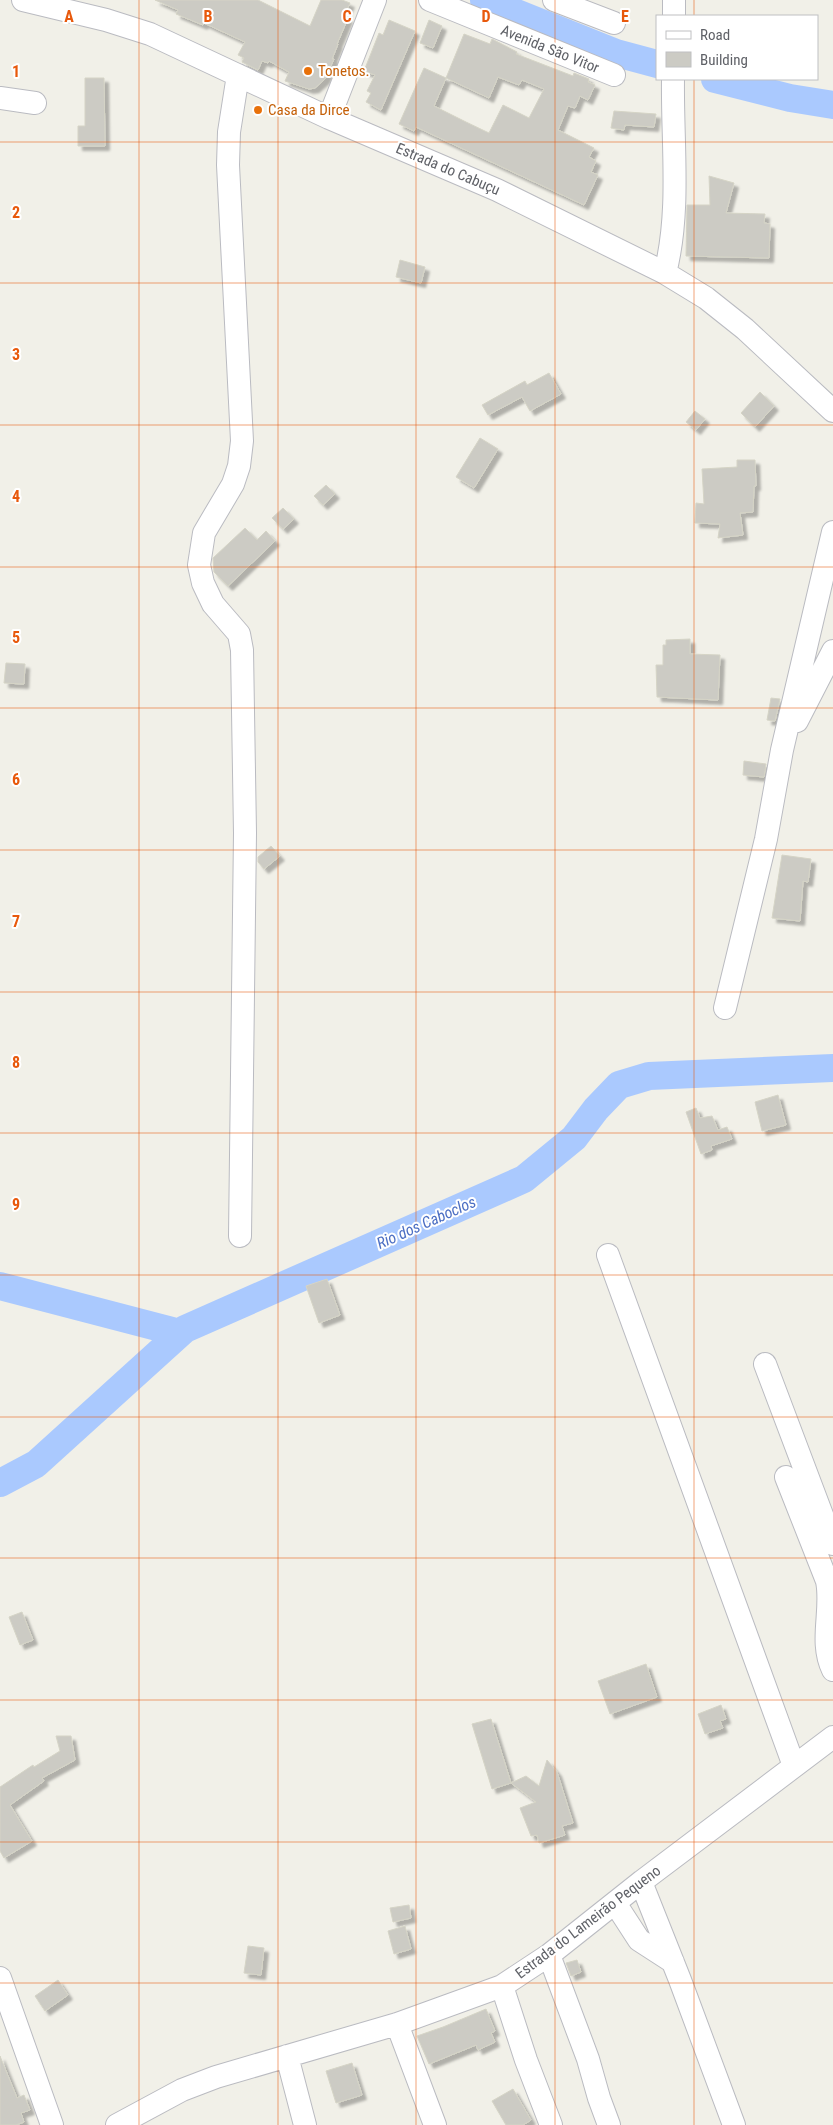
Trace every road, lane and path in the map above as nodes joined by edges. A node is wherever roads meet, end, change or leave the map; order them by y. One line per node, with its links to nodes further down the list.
1 (23, 0): 8 (street, Estrada do Cabuçu)
2 (376, 0): 13 (street)
3 (430, 0): 9 (street, Avenida São Vitor)
4 (554, 0): 7 (street)
5 (674, 0): 6 (street)
6 (674, 15)
7 (614, 23)
8 (238, 75): 13 (street, Estrada do Cabuçu); 20 (street)
9 (614, 75)
10 (673, 84): 14 (street)
11 (0, 98): 12 (street)
12 (35, 103)
13 (329, 118): 14 (street, Estrada do Cabuçu)
14 (665, 273): 15 (street, Estrada do Cabuçu)
15 (833, 411)
16 (833, 532): 18 (street)
17 (833, 651): 18 (street)
18 (782, 750): 19 (street)
19 (725, 1008)
20 (240, 1236)
21 (608, 1255): 27 (street)
22 (765, 1364): 24 (street)
23 (786, 1477): 25 (street)
24 (833, 1544)
25 (833, 1670)
26 (833, 1737): 27 (street, Estrada do Lameirão Pequeno)
27 (794, 1766): 28 (street, Estrada do Lameirão Pequeno)
28 (641, 1882): 29 (street, Estrada do Lameirão Pequeno); 31 (street)
29 (614, 1903): 30 (street, Estrada do Lameirão Pequeno); 31 (street)
30 (549, 1955): 33 (street, Estrada do Lameirão Pequeno); 41 (street)
31 (673, 1962): 42 (street)
32 (0, 1978): 36 (street)
33 (502, 1986): 34 (street, Estrada do Lameirão Pequeno); 40 (street)
34 (397, 2024): 35 (street, Estrada do Lameirão Pequeno); 39 (street)
35 (286, 2056): 37 (street, Estrada do Lameirão Pequeno); 38 (street)
36 (52, 2125)
37 (118, 2125)
38 (305, 2125)
39 (435, 2125)
40 (551, 2125)
41 (609, 2125)
42 (734, 2125)

